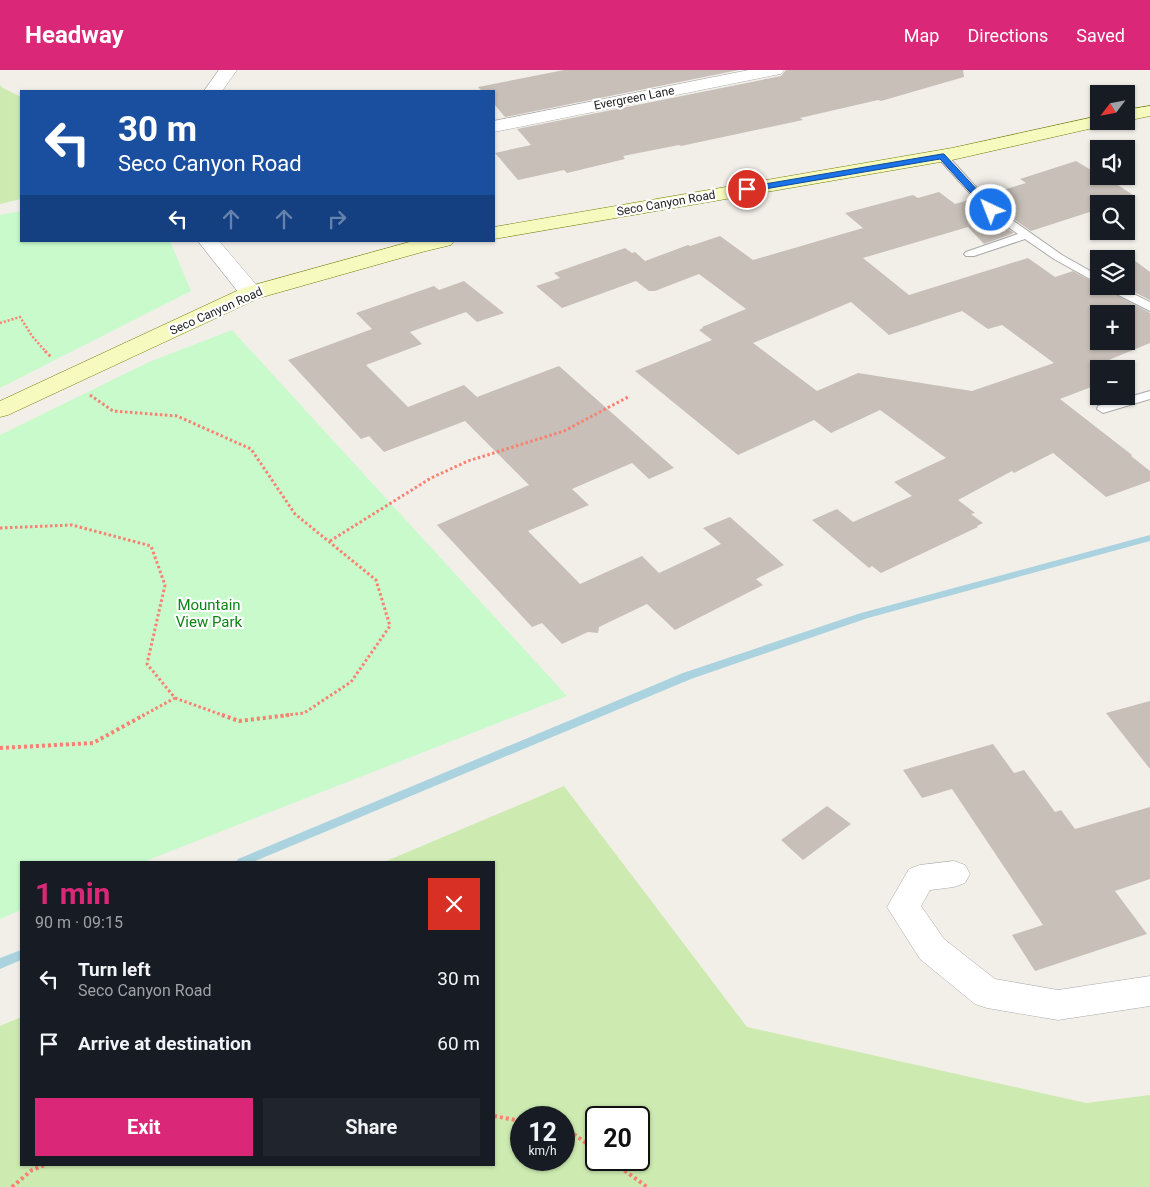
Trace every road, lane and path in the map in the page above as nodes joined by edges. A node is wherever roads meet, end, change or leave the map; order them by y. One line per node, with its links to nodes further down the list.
1 (228, 70): 3 (street)
2 (775, 70): 7 (street, Evergreen Lane)
3 (214, 90)
4 (1150, 111): 5 (street)
5 (1135, 114)
6 (1090, 124): 8 (street, Seco Canyon Road)
7 (495, 127)
8 (942, 156): 9 (street, Seco Canyon Road); 10 (lane)
9 (495, 233)
10 (1027, 235): 13 (lane); 14 (lane)
11 (209, 242): 15 (street)
12 (439, 242): 15 (street, Seco Canyon Road)
13 (970, 254)
14 (1090, 276)
15 (251, 293): 19 (street, Seco Canyon Road)
16 (1125, 295): 17 (lane)
17 (1150, 307)
18 (0, 323): 19 (path)
19 (69, 378): 23 (street, Seco Canyon Road); 25 (path)
20 (1150, 395): 22 (lane)
21 (628, 397): 25 (path)
22 (1102, 409)
23 (0, 410)
24 (0, 528): 26 (path)
25 (330, 541): 26 (path)
26 (175, 698): 27 (path)
27 (0, 748)
28 (954, 874): 29 (street)
29 (1150, 991)
30 (495, 1116): 31 (path)
31 (510, 1118)
32 (42, 1166): 34 (path)
33 (625, 1171): 35 (path)
34 (12, 1187)
35 (647, 1187)

